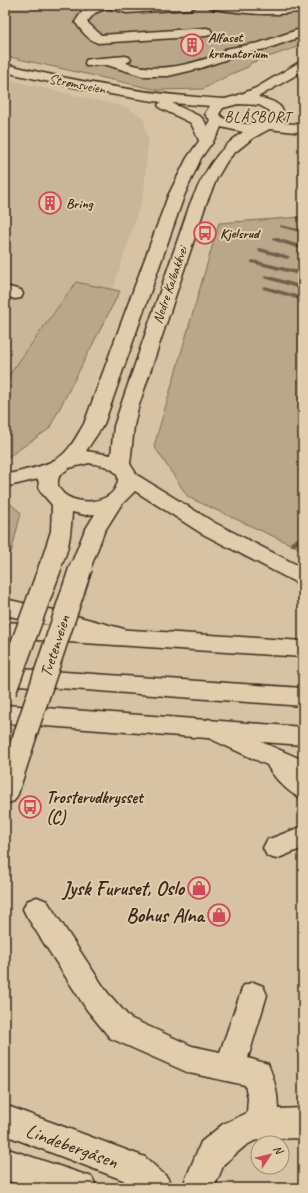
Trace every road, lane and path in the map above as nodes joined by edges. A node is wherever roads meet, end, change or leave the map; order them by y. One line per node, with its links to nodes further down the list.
1 (105, 5): 3 (main road)
2 (108, 5): 3 (main road)
3 (189, 5)
4 (213, 5): 5 (main road)
5 (303, 7)
6 (288, 16): 7 (main road)
7 (303, 22)
8 (278, 30): 9 (main road)
9 (298, 33): 10 (main road)
10 (243, 50): 11 (main road); 13 (main road)
11 (196, 54)
12 (137, 59): 13 (main road)
13 (110, 62): 14 (main road)
14 (91, 63)
15 (303, 66): 19 (main road)
16 (5, 68): 18 (main road, Strømsveien)
17 (303, 80): 21 (main road)
18 (150, 97): 20 (main road, Strømsveien); 22 (main road, Strømsveien); 26 (main road, Strømsveien)
19 (238, 100): 20 (main road, Strømsveien); 21 (main road)
20 (224, 103): 22 (main road, Nedre Kalbakkvei)
21 (276, 109): 23 (main road); 24 (main road, Nedre Kalbakkvei)
22 (215, 119): 24 (main road, Strømsveien); 26 (main road, Nedre Kalbakkvei)
23 (303, 119)
24 (264, 126): 25 (main road); 28 (main road, Nedre Kalbakkvei)
25 (303, 129)
26 (206, 142): 27 (main road, Nedre Kalbakkvei)
27 (60, 466): 28 (main road); 29 (main road); 30 (main road)
28 (125, 472): 31 (main road); 32 (main road)
29 (5, 481)
30 (62, 502): 31 (main road); 38 (main road, Tvetenveien, bridge)
31 (113, 502): 46 (main road, Tvetenveien, bridge)
32 (303, 577)
33 (5, 607): 35 (main road)
34 (5, 630): 35 (main road)
35 (127, 638): 36 (main road)
36 (303, 649)
37 (5, 676): 39 (main road)
38 (5, 691)
39 (303, 697)
40 (5, 714): 41 (main road)
41 (208, 728): 42 (main road); 43 (main road)
42 (303, 736)
43 (271, 758): 44 (main road); 45 (main road)
44 (303, 771)
45 (303, 789)
46 (5, 794)
47 (303, 837): 48 (main road)
48 (276, 848)
49 (37, 910): 51 (main road)
50 (253, 995): 51 (main road)
51 (230, 1068): 54 (main road)
52 (5, 1120): 57 (main road, Lindebergåsen)
53 (303, 1123): 54 (main road)
54 (262, 1124): 58 (main road)
55 (5, 1164): 56 (main road, Lindebergåsen)
56 (81, 1188)
57 (156, 1188)
58 (198, 1188)

